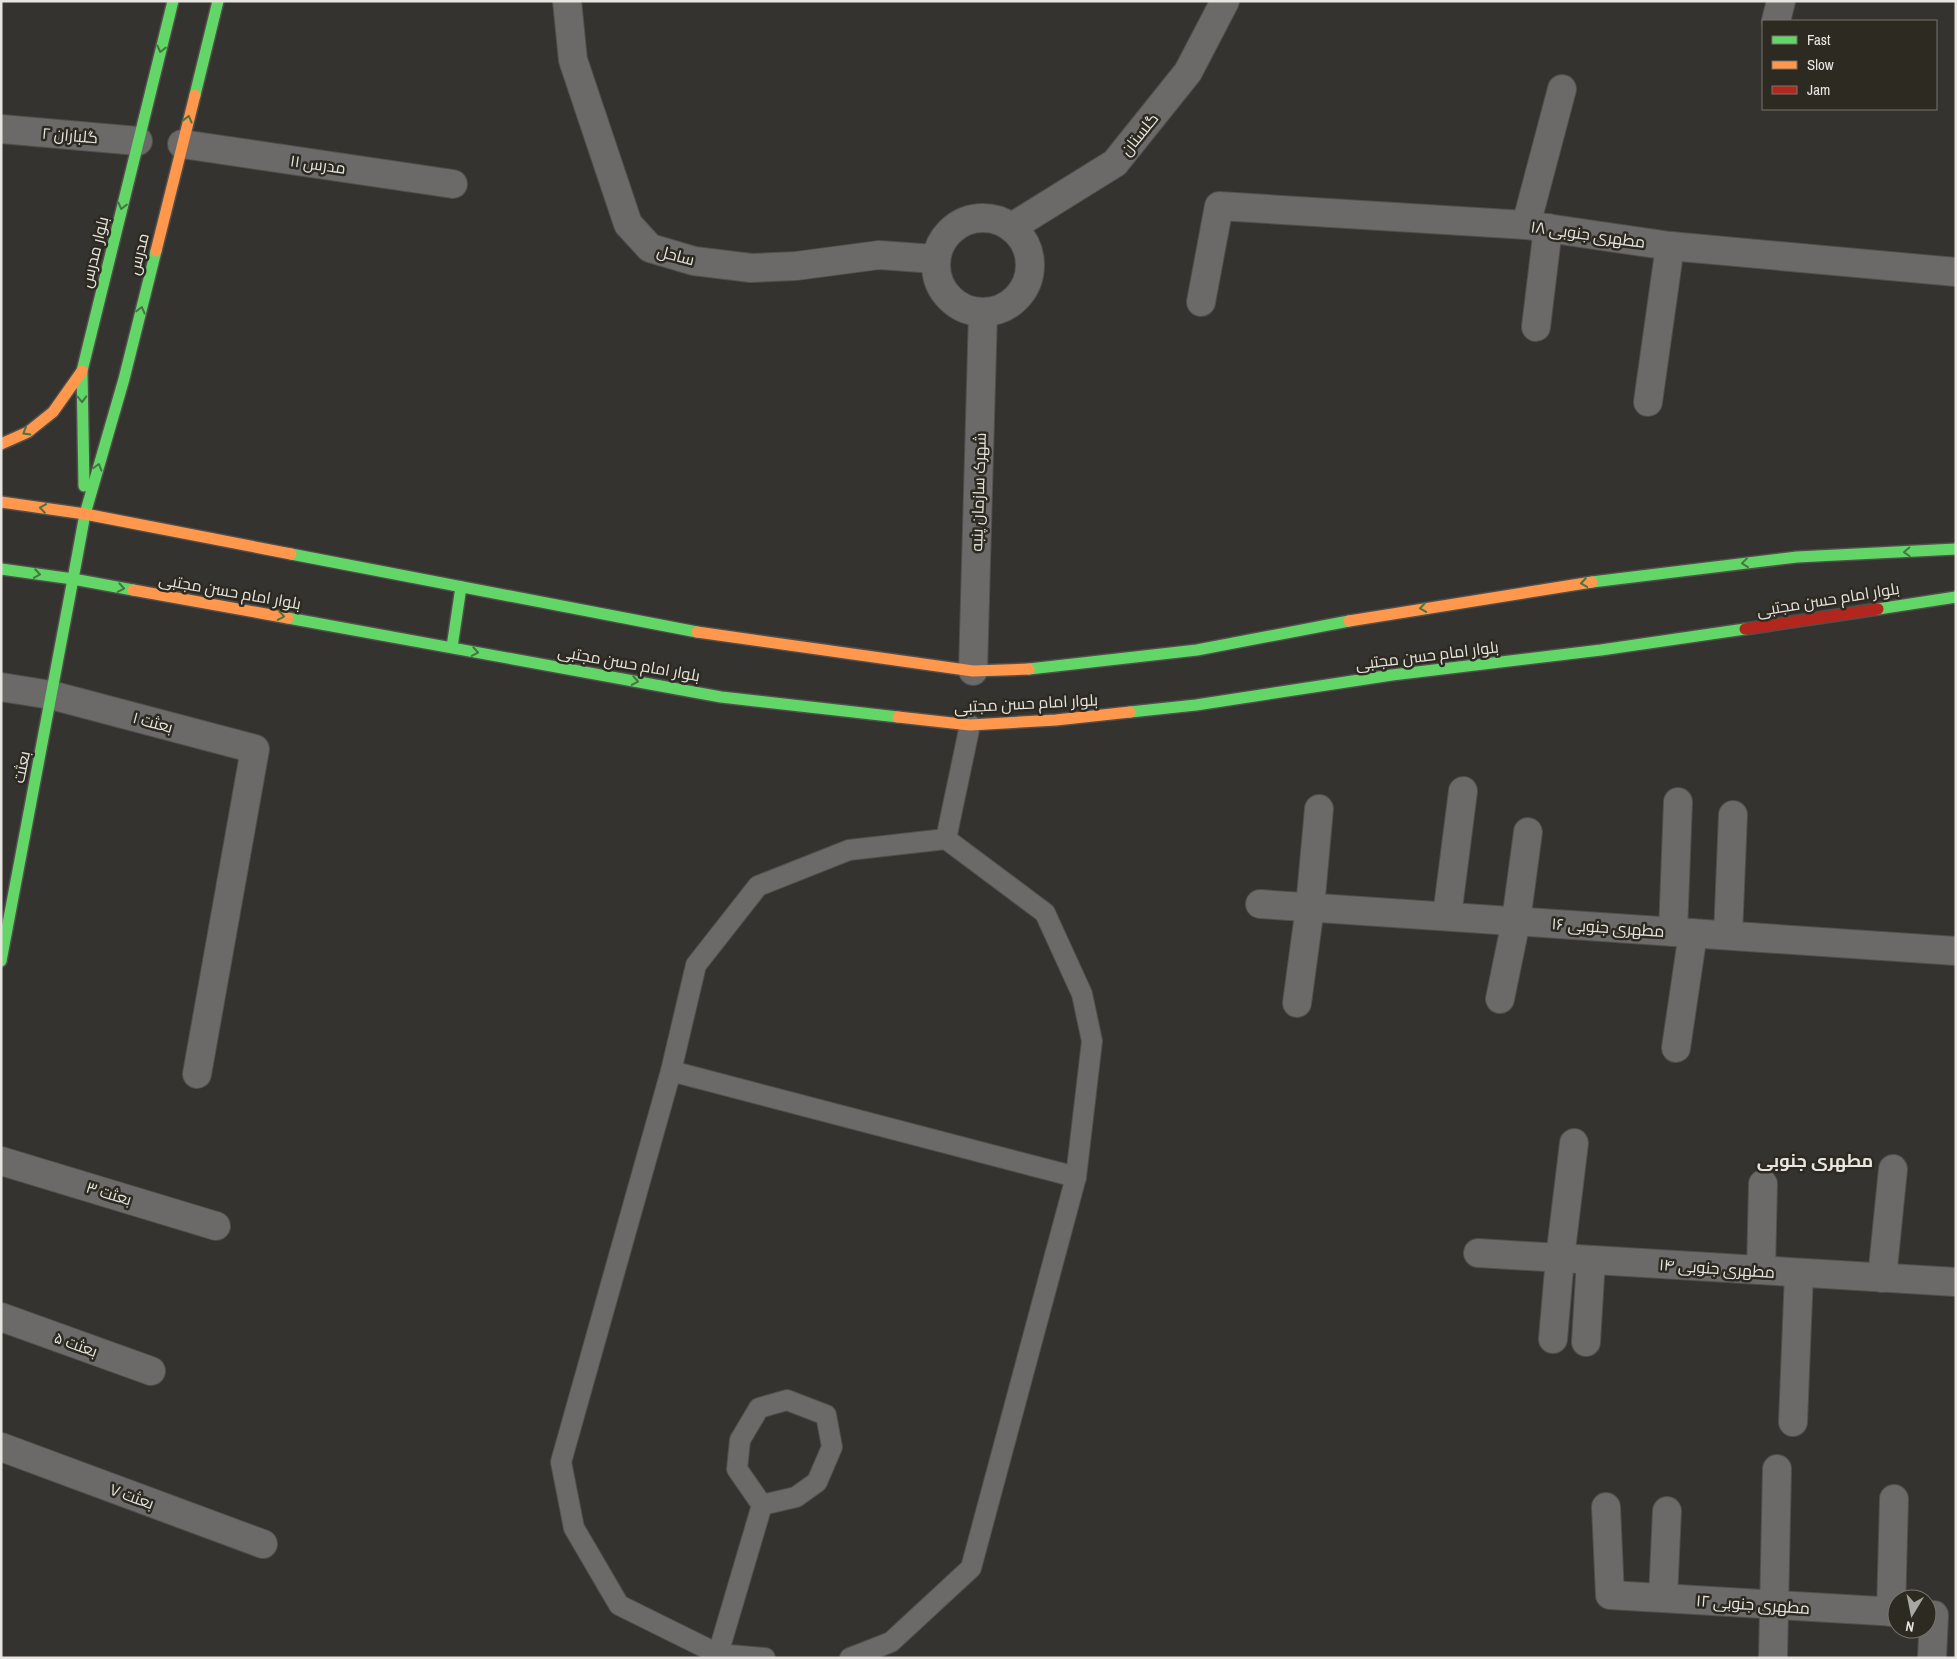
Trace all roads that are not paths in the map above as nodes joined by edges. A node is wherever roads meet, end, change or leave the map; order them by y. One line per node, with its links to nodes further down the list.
1 (173, 1): 9 (main road, بلوار مدرس, one-way to 9)
2 (218, 1): 10 (main road, مدرس, one-way to 2)
3 (567, 1): 15 (street, ساحل)
4 (1225, 1): 13 (street, گلستان)
5 (1781, 1): 6 (street)
6 (1776, 20)
7 (1562, 89): 12 (street)
8 (1, 129): 9 (street, گلباران ۲)
9 (138, 141): 20 (main road, بلوار مدرس, one-way to 20)
10 (182, 144): 11 (street, مدرس ۱۱); 24 (main road, مدرس, one-way to 10)
11 (453, 184)
12 (1537, 226): 14 (street, ۱۸ مطهری جنوبی); 17 (street, ۱۸ مطهری جنوبی); 19 (street)
13 (1012, 227): 15 (street); 18 (street)
14 (1670, 246): 16 (street, ۱۸ مطهری جنوبی); 21 (street)
15 (935, 259): 18 (street)
16 (1956, 272)
17 (1200, 302)
18 (984, 312): 31 (street, شهرک سازمان پنبه)
19 (1536, 327)
20 (82, 371): 22 (main road, one-way to 22); 24 (main road, بلوار مدرس, one-way to 24)
21 (1648, 402)
22 (1, 444)
23 (1, 502): 24 (main road, one-way to 23)
24 (85, 514): 27 (main road, بعثت); 28 (main road)
25 (1956, 549): 31 (main road, one-way to 31)
26 (1, 569): 27 (main road, بلوار امام حسن مجتبی, one-way to 27)
27 (73, 579): 30 (main road, بلوار امام حسن مجتبی, one-way to 30); 33 (main road, بعثت)
28 (461, 587): 30 (main road); 31 (main road)
29 (1956, 596): 34 (main road, بلوار امام حسن مجتبی)
30 (452, 647): 34 (main road, بلوار امام حسن مجتبی, one-way to 34)
31 (974, 671)
32 (1, 687): 33 (street, ۱ بعثت)
33 (51, 695): 48 (main road, بعثت); 53 (street, ۱ بعثت)
34 (970, 725): 40 (lane)
35 (1463, 791): 43 (street)
36 (1678, 802): 45 (street)
37 (1319, 809): 42 (street)
38 (1733, 815): 46 (street)
39 (1528, 832): 44 (street)
40 (946, 839): 52 (lane); 57 (lane)
41 (1260, 904): 42 (street, ۱۶ مطهری جنوبی)
42 (1310, 907): 43 (street, ۱۶ مطهری جنوبی); 50 (street)
43 (1446, 916): 44 (street, ۱۶ مطهری جنوبی)
44 (1516, 921): 45 (street, ۱۶ مطهری جنوبی); 49 (street)
45 (1683, 932): 46 (street, ۱۶ مطهری جنوبی); 51 (street)
46 (1728, 935): 47 (street, ۱۶ مطهری جنوبی)
47 (1956, 951)
48 (1, 961)
49 (1500, 999)
50 (1297, 1003)
51 (1676, 1048)
52 (670, 1071): 57 (lane); 84 (lane)
53 (197, 1074)
54 (1574, 1143): 61 (street)
55 (1, 1161): 59 (street, ۳ بعثت)
56 (1893, 1169): 65 (street)
57 (1076, 1177): 86 (lane)
58 (1763, 1184): 63 (street)
59 (216, 1226)
60 (1478, 1253): 61 (street, ۱۴ مطهری جنوبی)
61 (1560, 1258): 62 (street, ۱۴ مطهری جنوبی); 68 (street)
62 (1591, 1260): 63 (street, ۱۴ مطهری جنوبی); 69 (street)
63 (1761, 1270): 64 (street, ۱۴ مطهری جنوبی)
64 (1798, 1273): 65 (street, ۱۴ مطهری جنوبی); 71 (street)
65 (1882, 1278): 66 (street, ۱۴ مطهری جنوبی)
66 (1956, 1282)
67 (1, 1317): 70 (street, ۵ بعثت)
68 (1553, 1339)
69 (1586, 1342)
70 (151, 1372)
71 (1793, 1422)
72 (1, 1447): 78 (street, ۷ بعثت)
73 (1777, 1469): 81 (street)
74 (1894, 1498): 79 (street)
75 (762, 1505): 75 (lane); 84 (lane)
76 (1606, 1507): 80 (street, ۱۲ مطهری جنوبی)
77 (1667, 1511): 80 (street)
78 (263, 1544)
79 (1894, 1589)
80 (1663, 1598): 81 (street, ۱۲ مطهری جنوبی)
81 (1774, 1605): 82 (street, ۱۲ مطهری جنوبی); 87 (street)
82 (1887, 1612)
83 (1939, 1615): 88 (street)
84 (718, 1656): 85 (lane)
85 (766, 1658)
86 (850, 1658)
87 (1773, 1658)
88 (1932, 1658)

